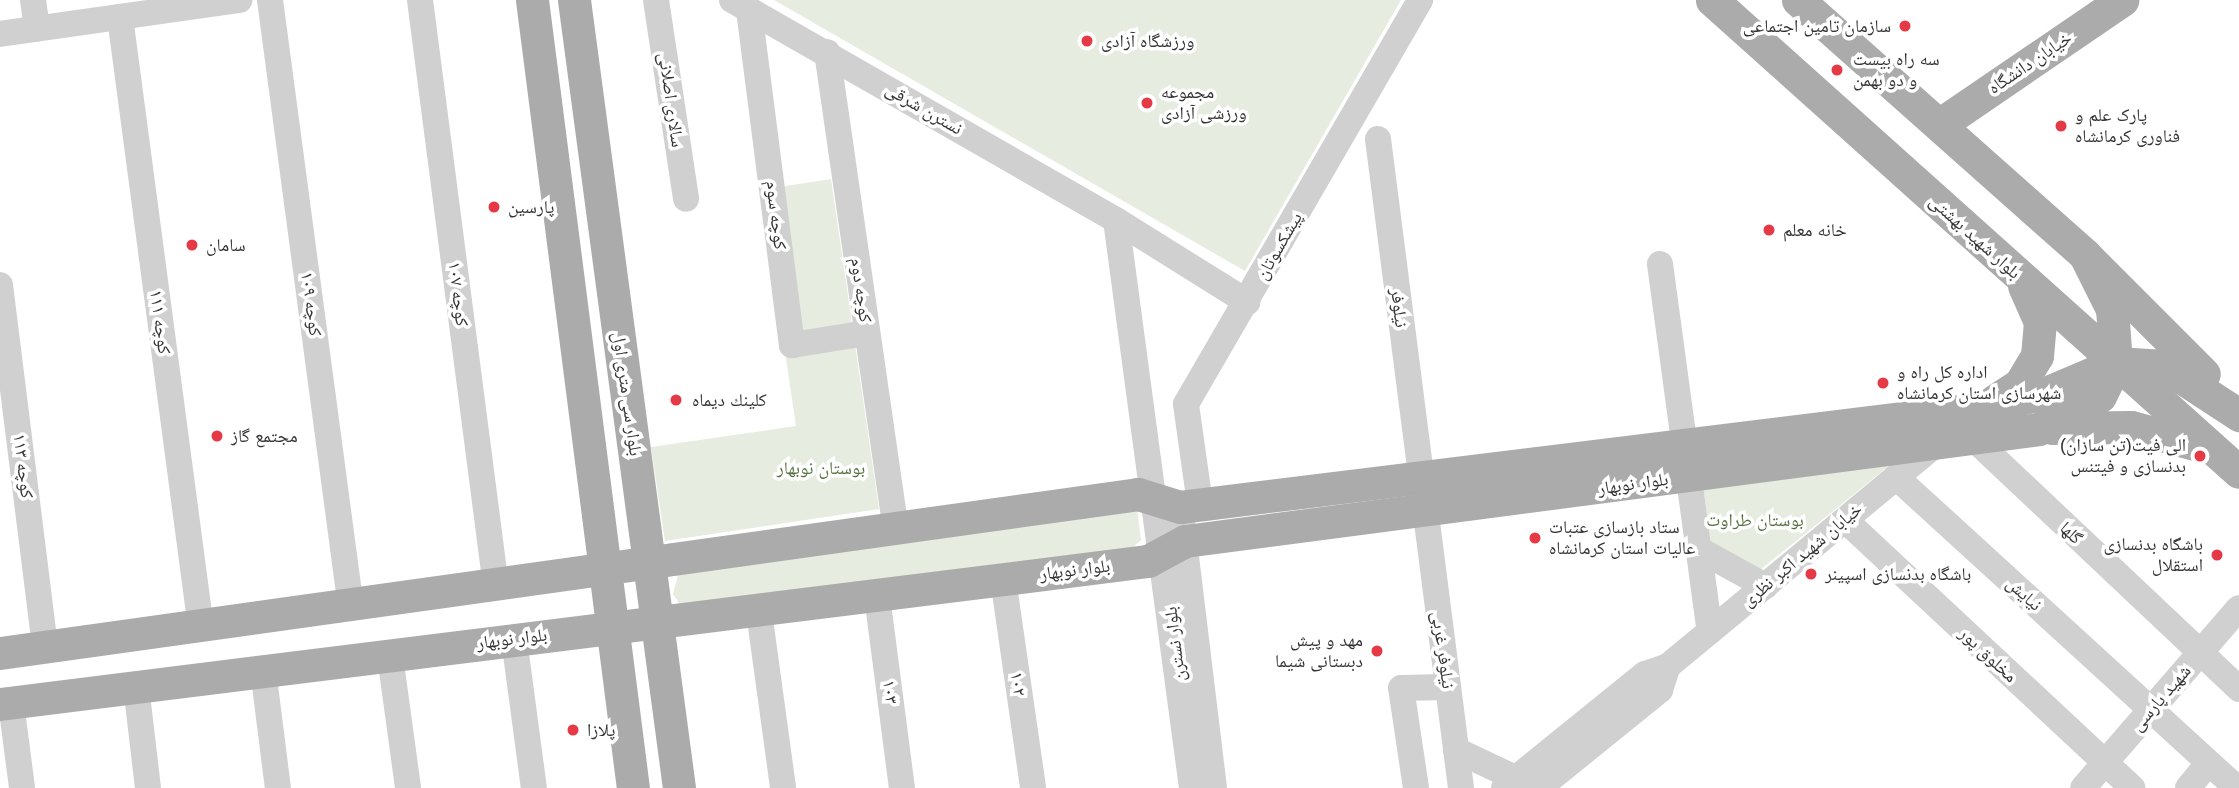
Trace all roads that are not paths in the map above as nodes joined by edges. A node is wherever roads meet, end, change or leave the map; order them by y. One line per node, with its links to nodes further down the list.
1 (33, 0): 14 (street)
2 (270, 0): 52 (street, کوچه ۱۰۹)
3 (420, 0): 50 (street, کوچه ۱۰۷)
4 (532, 0): 47 (main road)
5 (574, 0): 46 (main road, بلوار سی متری اول)
6 (656, 0): 19 (street, سالاری اصلانی)
7 (1420, 0): 25 (street, پیشکسوتان)
8 (1712, 0): 23 (main road, بلوار شهید بهشتی)
9 (1798, 0): 17 (main road)
10 (2122, 0): 17 (main road, خیابان دانشگاه)
11 (223, 1): 13 (street)
12 (740, 5): 16 (street, نسترن شرقی); 26 (street, کوچه سوم)
13 (120, 17): 14 (street); 56 (street, کوچه ۱۱۱)
14 (37, 29): 15 (street)
15 (0, 34)
16 (827, 52): 20 (street, نسترن شرقی); 26 (street, کوچه دوم)
17 (1939, 125): 21 (main road)
18 (1378, 139): 39 (street, نیلوفر)
19 (685, 199)
20 (1116, 220): 25 (street, نسترن شرقی); 30 (street)
21 (2085, 255): 27 (main road); 29 (main road)
22 (1661, 264): 36 (street)
23 (2011, 271): 27 (main road, بلوار شهید بهشتی); 32 (main road)
24 (0, 285): 60 (street, کوچه ۱۱۳)
25 (1247, 302): 28 (street, پیشکسوتان)
26 (867, 333): 43 (street, کوچه دوم)
27 (2116, 363): 31 (main road, بلوار نوبهار); 32 (main road, بلوار نوبهار); 33 (main road, بلوار نوبهار); 35 (main road, بلوار شهید بهشتی)
28 (1186, 404): 30 (street); 40 (street)
29 (2239, 407)
30 (1145, 409): 40 (street)
31 (2239, 415)
32 (1976, 425): 33 (main road, بلوار نوبهار); 34 (main road, بلوار نوبهار); 36 (main road, بلوار نوبهار); 62 (street, گلها)
33 (2039, 429): 35 (main road)
34 (1935, 445): 36 (main road, بلوار نوبهار); 38 (street, خیابان شهید اکبر نظری)
35 (2212, 449): 37 (main road, بلوار شهید بهشتی)
36 (1685, 461): 39 (main road, بلوار نوبهار); 41 (main road, بلوار نوبهار); 45 (street)
37 (2239, 472)
38 (1896, 477): 42 (street, خیابان شهید اکبر نظری); 69 (street, نیایش)
39 (1421, 478): 40 (main road, بلوار نوبهار); 41 (street, نیلوفر)
40 (1180, 504): 43 (main road, بلوار نوبهار); 44 (street, بلوار نسترن)
41 (1425, 512): 44 (main road, بلوار نوبهار); 66 (street, نیلوفر غربی)
42 (1845, 520): 49 (street, خیابان شهید اکبر نظری); 72 (street, مخلوق پور)
43 (896, 528): 46 (main road, بلوار نوبهار)
44 (1175, 546): 48 (main road, بلوار نوبهار); 84 (street, بلوار نسترن); 85 (street, بلوار نسترن)
45 (1698, 549): 49 (street); 58 (street)
46 (650, 566): 47 (main road, بلوار نوبهار); 55 (main road, بلوار سی متری اول)
47 (605, 573): 50 (main road, بلوار نوبهار); 57 (main road)
48 (1003, 579): 51 (main road, بلوار نوبهار); 83 (street, ۱۰۲)
49 (1765, 586): 58 (street, خیابان شهید اکبر نظری)
50 (496, 587): 52 (main road, بلوار نوبهار)
51 (877, 596): 54 (main road, بلوار نوبهار); 82 (street, ۱۰۳)
52 (351, 608): 56 (main road, بلوار نوبهار)
53 (2239, 608): 62 (street, شهید پارسی)
54 (759, 612): 55 (main road, بلوار نوبهار); 81 (street)
55 (657, 623): 57 (main road, بلوار نوبهار); 80 (main road, بلوار سی متری اول)
56 (201, 628): 60 (main road, بلوار نوبهار)
57 (612, 628): 59 (main road, بلوار نوبهار); 79 (main road)
58 (1710, 632): 73 (street, خیابان شهید اکبر نظری)
59 (514, 639): 63 (main road, بلوار نوبهار); 78 (street)
60 (46, 647): 61 (main road, بلوار نوبهار)
61 (0, 653)
62 (2199, 655): 67 (street, گلها); 69 (street, شهید پارسی)
63 (390, 656): 64 (main road, بلوار نوبهار); 77 (street)
64 (263, 670): 65 (main road, بلوار نوبهار); 76 (street)
65 (136, 686): 68 (main road, بلوار نوبهار); 75 (street)
66 (1448, 687): 70 (street, نیلوفر غربی); 86 (street)
67 (2239, 689)
68 (6, 704): 74 (street)
69 (2151, 710): 71 (street, نیایش); 72 (street, شهید پارسی)
70 (1456, 750): 73 (street); 87 (street, نیلوفر غربی)
71 (2208, 763): 90 (street); 91 (street, نیایش)
72 (2104, 764): 88 (street, شهید پارسی); 89 (street, مخلوق پور)
73 (1524, 786)
74 (22, 788)
75 (148, 788)
76 (278, 788)
77 (408, 788)
78 (534, 788)
79 (633, 788)
80 (679, 788)
81 (783, 788)
82 (902, 788)
83 (1033, 788)
84 (1192, 788)
85 (1214, 788)
86 (1416, 788)
87 (1461, 788)
88 (2083, 788)
89 (2132, 788)
90 (2188, 788)
91 (2236, 788)

